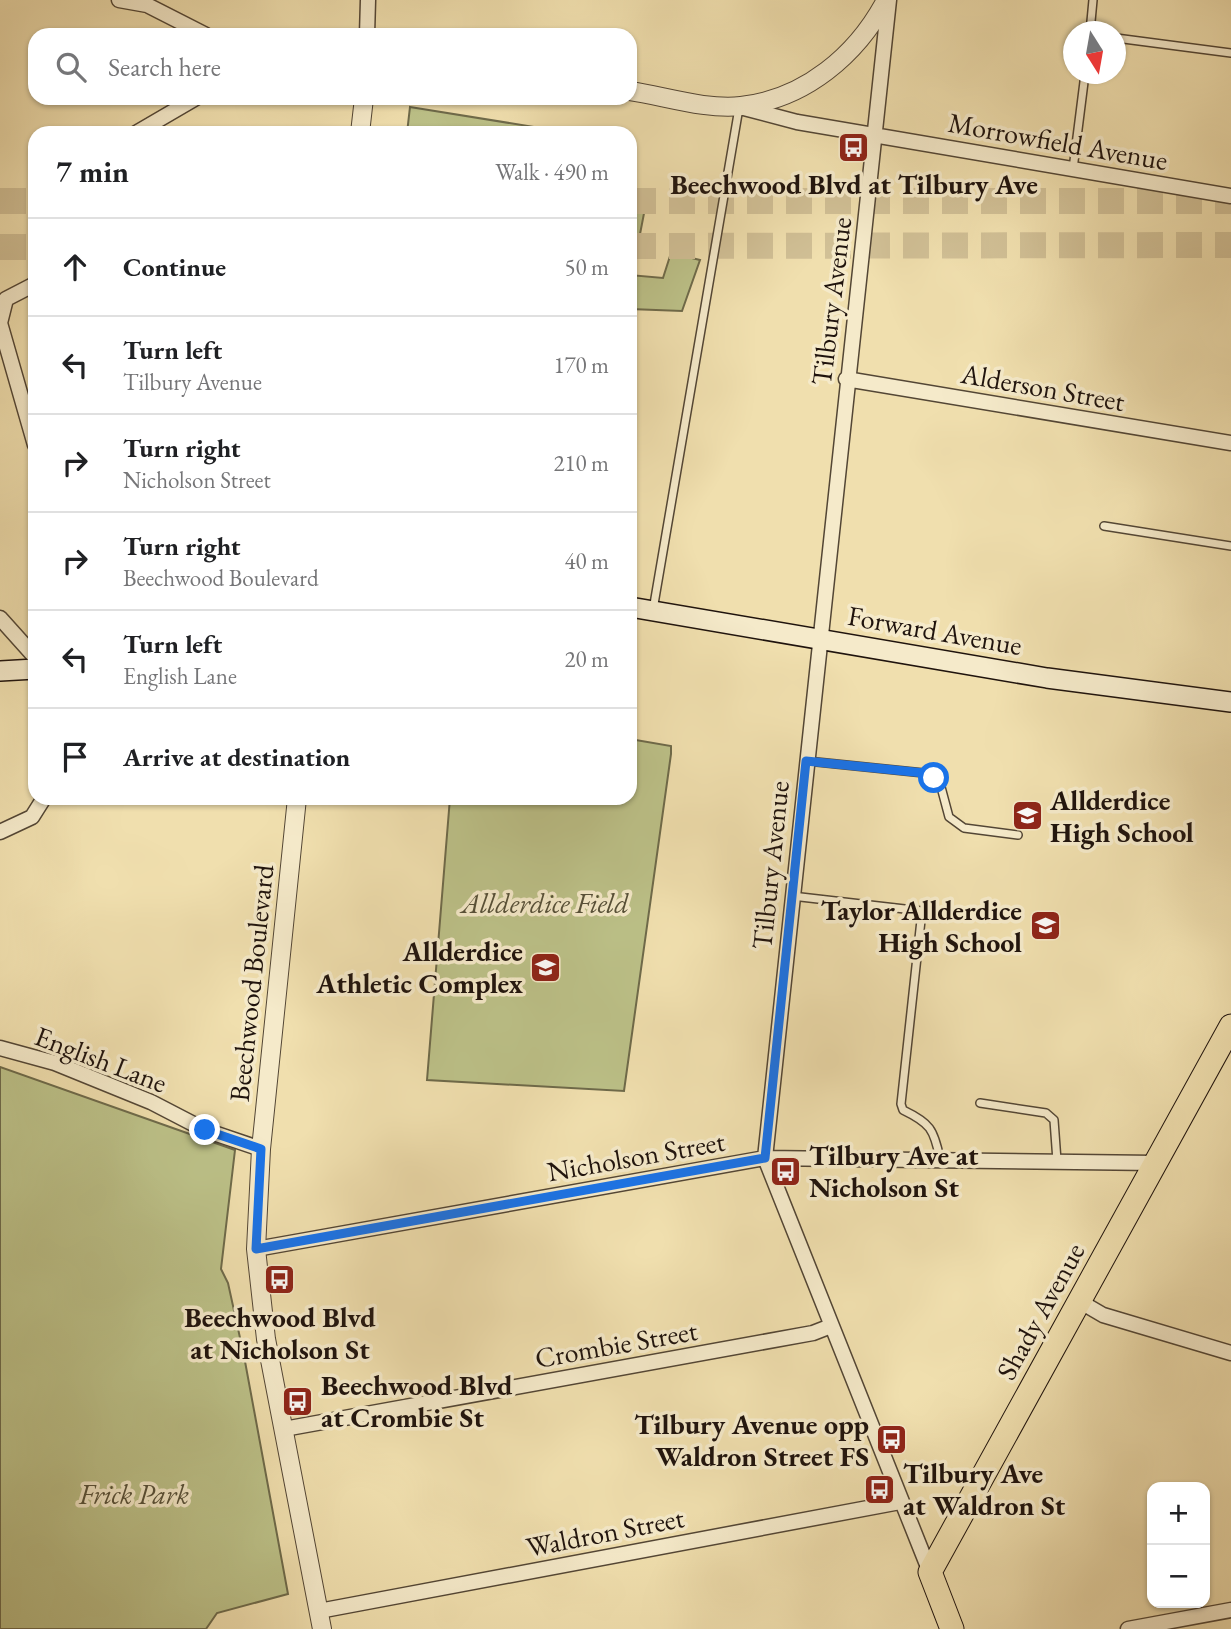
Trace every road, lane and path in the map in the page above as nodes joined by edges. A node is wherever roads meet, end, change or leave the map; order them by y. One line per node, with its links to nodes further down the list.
1 (119, 0): 6 (street)
2 (368, 0): 7 (street)
3 (887, 0): 14 (street); 17 (street)
4 (1094, 0): 5 (lane)
5 (1091, 21)
6 (192, 28)
7 (367, 28)
8 (1126, 39): 9 (lane)
9 (1231, 53)
10 (1084, 84): 18 (lane)
11 (637, 91): 14 (street)
12 (185, 105): 15 (street)
13 (363, 105): 16 (street)
14 (739, 106): 17 (street); 27 (lane)
15 (148, 126)
16 (361, 126)
17 (876, 135): 18 (street, Morrowfield Avenue); 21 (street, Tilbury Avenue)
18 (1073, 169): 19 (street, Morrowfield Avenue)
19 (1231, 196)
20 (28, 288): 22 (street)
21 (846, 379): 23 (street, Alderson Street); 29 (street, Tilbury Avenue)
22 (28, 421)
23 (1231, 443)
24 (1104, 526): 25 (lane)
25 (1231, 546)
26 (637, 608): 27 (main road, Forward Avenue)
27 (653, 611): 29 (main road, Forward Avenue)
28 (0, 618): 30 (street)
29 (819, 639): 33 (main road, Forward Avenue); 34 (street, Tilbury Avenue)
30 (28, 649)
31 (28, 669): 32 (main road)
32 (0, 671)
33 (1231, 702)
34 (806, 761): 38 (lane); 39 (street, Tilbury Avenue)
35 (40, 805): 37 (street)
36 (296, 805): 43 (street, Beechwood Boulevard)
37 (0, 832)
38 (1018, 835)
39 (792, 896): 44 (street, Tilbury Avenue); 45 (lane)
40 (1231, 1026): 47 (main road, Shady Avenue)
41 (0, 1048): 43 (street, English Lane)
42 (980, 1104): 46 (lane)
43 (261, 1149): 48 (street, Beechwood Boulevard)
44 (765, 1158): 45 (street, Nicholson Street); 48 (street, Nicholson Street); 50 (street, Tilbury Avenue)
45 (940, 1159): 46 (street, Nicholson Street)
46 (1057, 1161): 47 (street, Nicholson Street)
47 (1155, 1163): 49 (main road, Shady Avenue)
48 (256, 1249): 52 (street, Beechwood Boulevard)
49 (1079, 1301): 51 (street); 54 (main road, Shady Avenue)
50 (831, 1326): 52 (street, Crombie Street); 53 (street, Tilbury Avenue)
51 (1231, 1353)
52 (284, 1429): 56 (street, Beechwood Boulevard)
53 (900, 1502): 54 (street, Tilbury Avenue); 56 (street, Waldron Street)
54 (930, 1572): 57 (main road)
55 (1231, 1611): 58 (street)
56 (320, 1620)
57 (952, 1629)
58 (1128, 1629)

